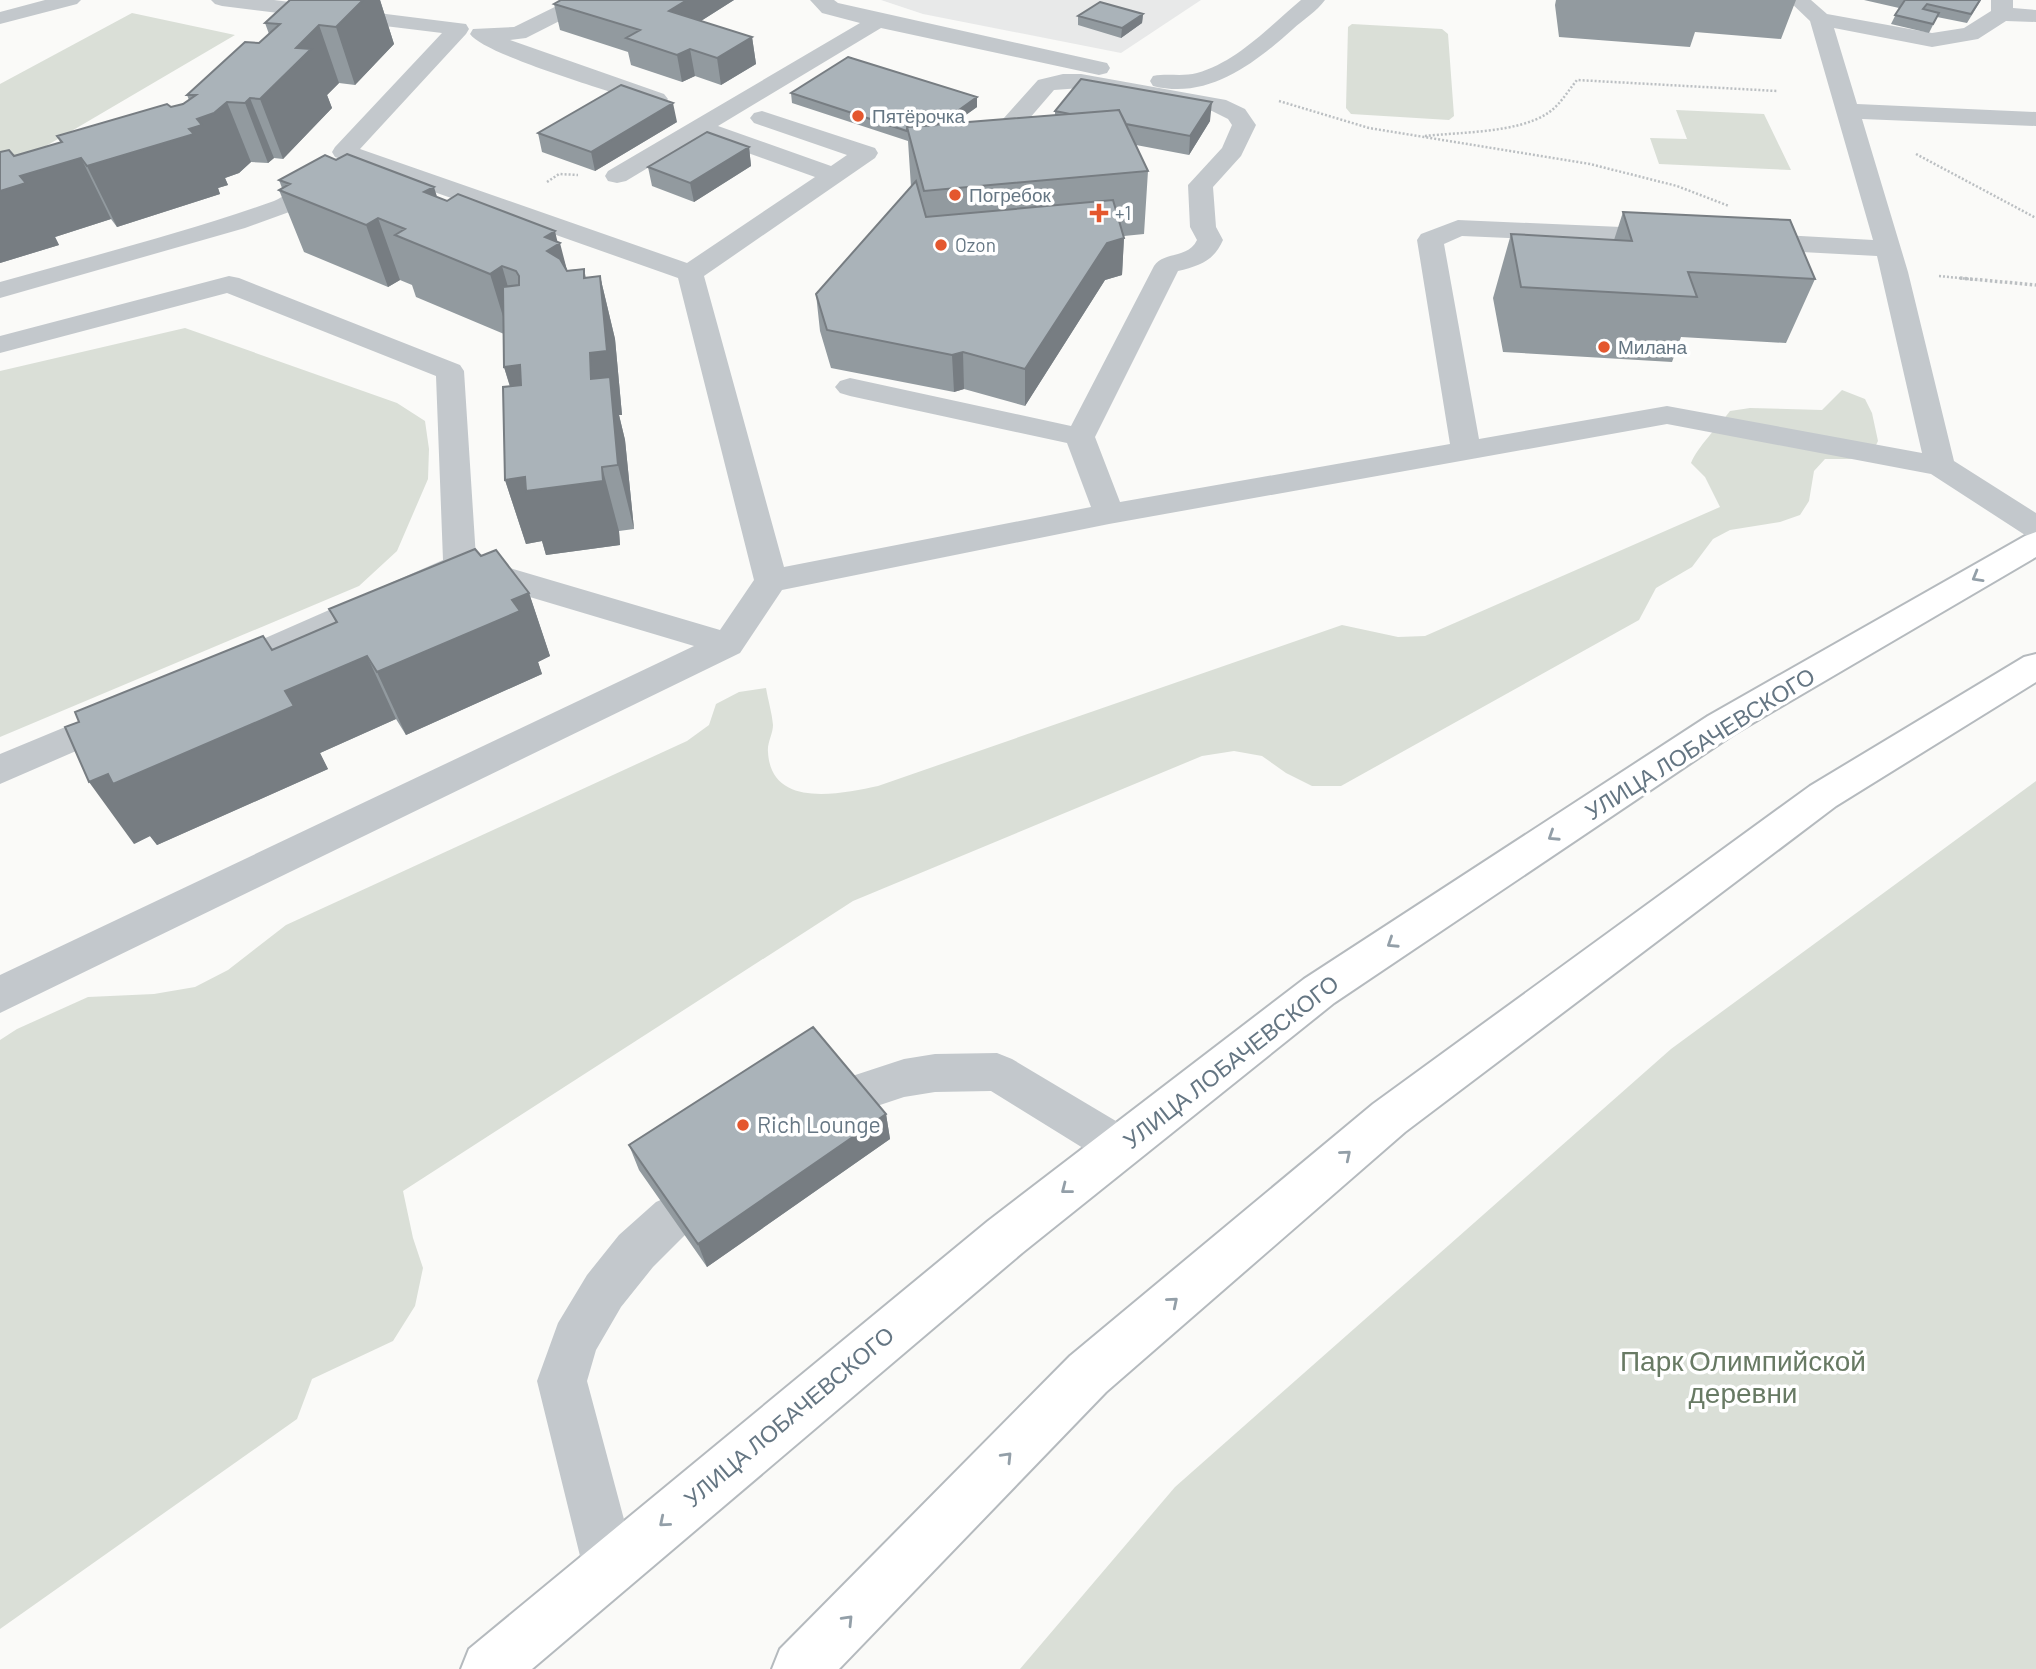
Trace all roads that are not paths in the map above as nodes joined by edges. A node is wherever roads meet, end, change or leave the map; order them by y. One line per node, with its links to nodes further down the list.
1 (70, 0): 9 (street)
2 (222, 0): 12 (street)
3 (586, 0): 13 (street)
4 (821, 0): 11 (street)
5 (1314, 0): 11 (street)
6 (1799, 0): 10 (street)
7 (2002, 7): 8 (street); 10 (street)
8 (2036, 16)
9 (0, 18)
10 (1820, 19): 15 (street)
11 (878, 21): 18 (street)
12 (458, 29): 13 (street); 19 (street)
13 (486, 36): 14 (street)
14 (656, 99)
15 (1849, 115): 17 (street); 26 (street)
16 (762, 118): 21 (street)
17 (2036, 119)
18 (697, 127): 21 (street); 22 (street)
19 (344, 152): 25 (street); 27 (street)
20 (987, 152): 31 (street)
21 (833, 175): 27 (street)
22 (617, 176)
23 (1690, 238): 32 (street)
24 (1718, 239): 26 (street)
25 (233, 254): 28 (street); 29 (street); 37 (street)
26 (1891, 260): 33 (street)
27 (690, 273): 38 (street)
28 (0, 290)
29 (0, 345)
30 (850, 387): 31 (street)
31 (1080, 437): 34 (street)
32 (1466, 451): 33 (street); 34 (street)
33 (1940, 466): 35 (street)
34 (1109, 514): 38 (street)
35 (2036, 528)
36 (2036, 543): 46 (main road, УЛИЦА ЛОБАЧЕВСКОГО, one-way to 46)
37 (460, 565): 39 (street); 41 (street)
38 (771, 581): 39 (street)
39 (728, 644): 44 (street)
40 (2036, 666): 50 (main road, one-way to 40)
41 (204, 679)
42 (141, 708): 43 (street)
43 (0, 770)
44 (0, 995)
45 (853, 1095): 46 (street)
46 (1120, 1147): 48 (main road, УЛИЦА ЛОБАЧЕВСКОГО, one-way to 48)
47 (672, 1217): 48 (street)
48 (610, 1568): 49 (main road, УЛИЦА ЛОБАЧЕВСКОГО)
49 (489, 1669)
50 (800, 1669)

